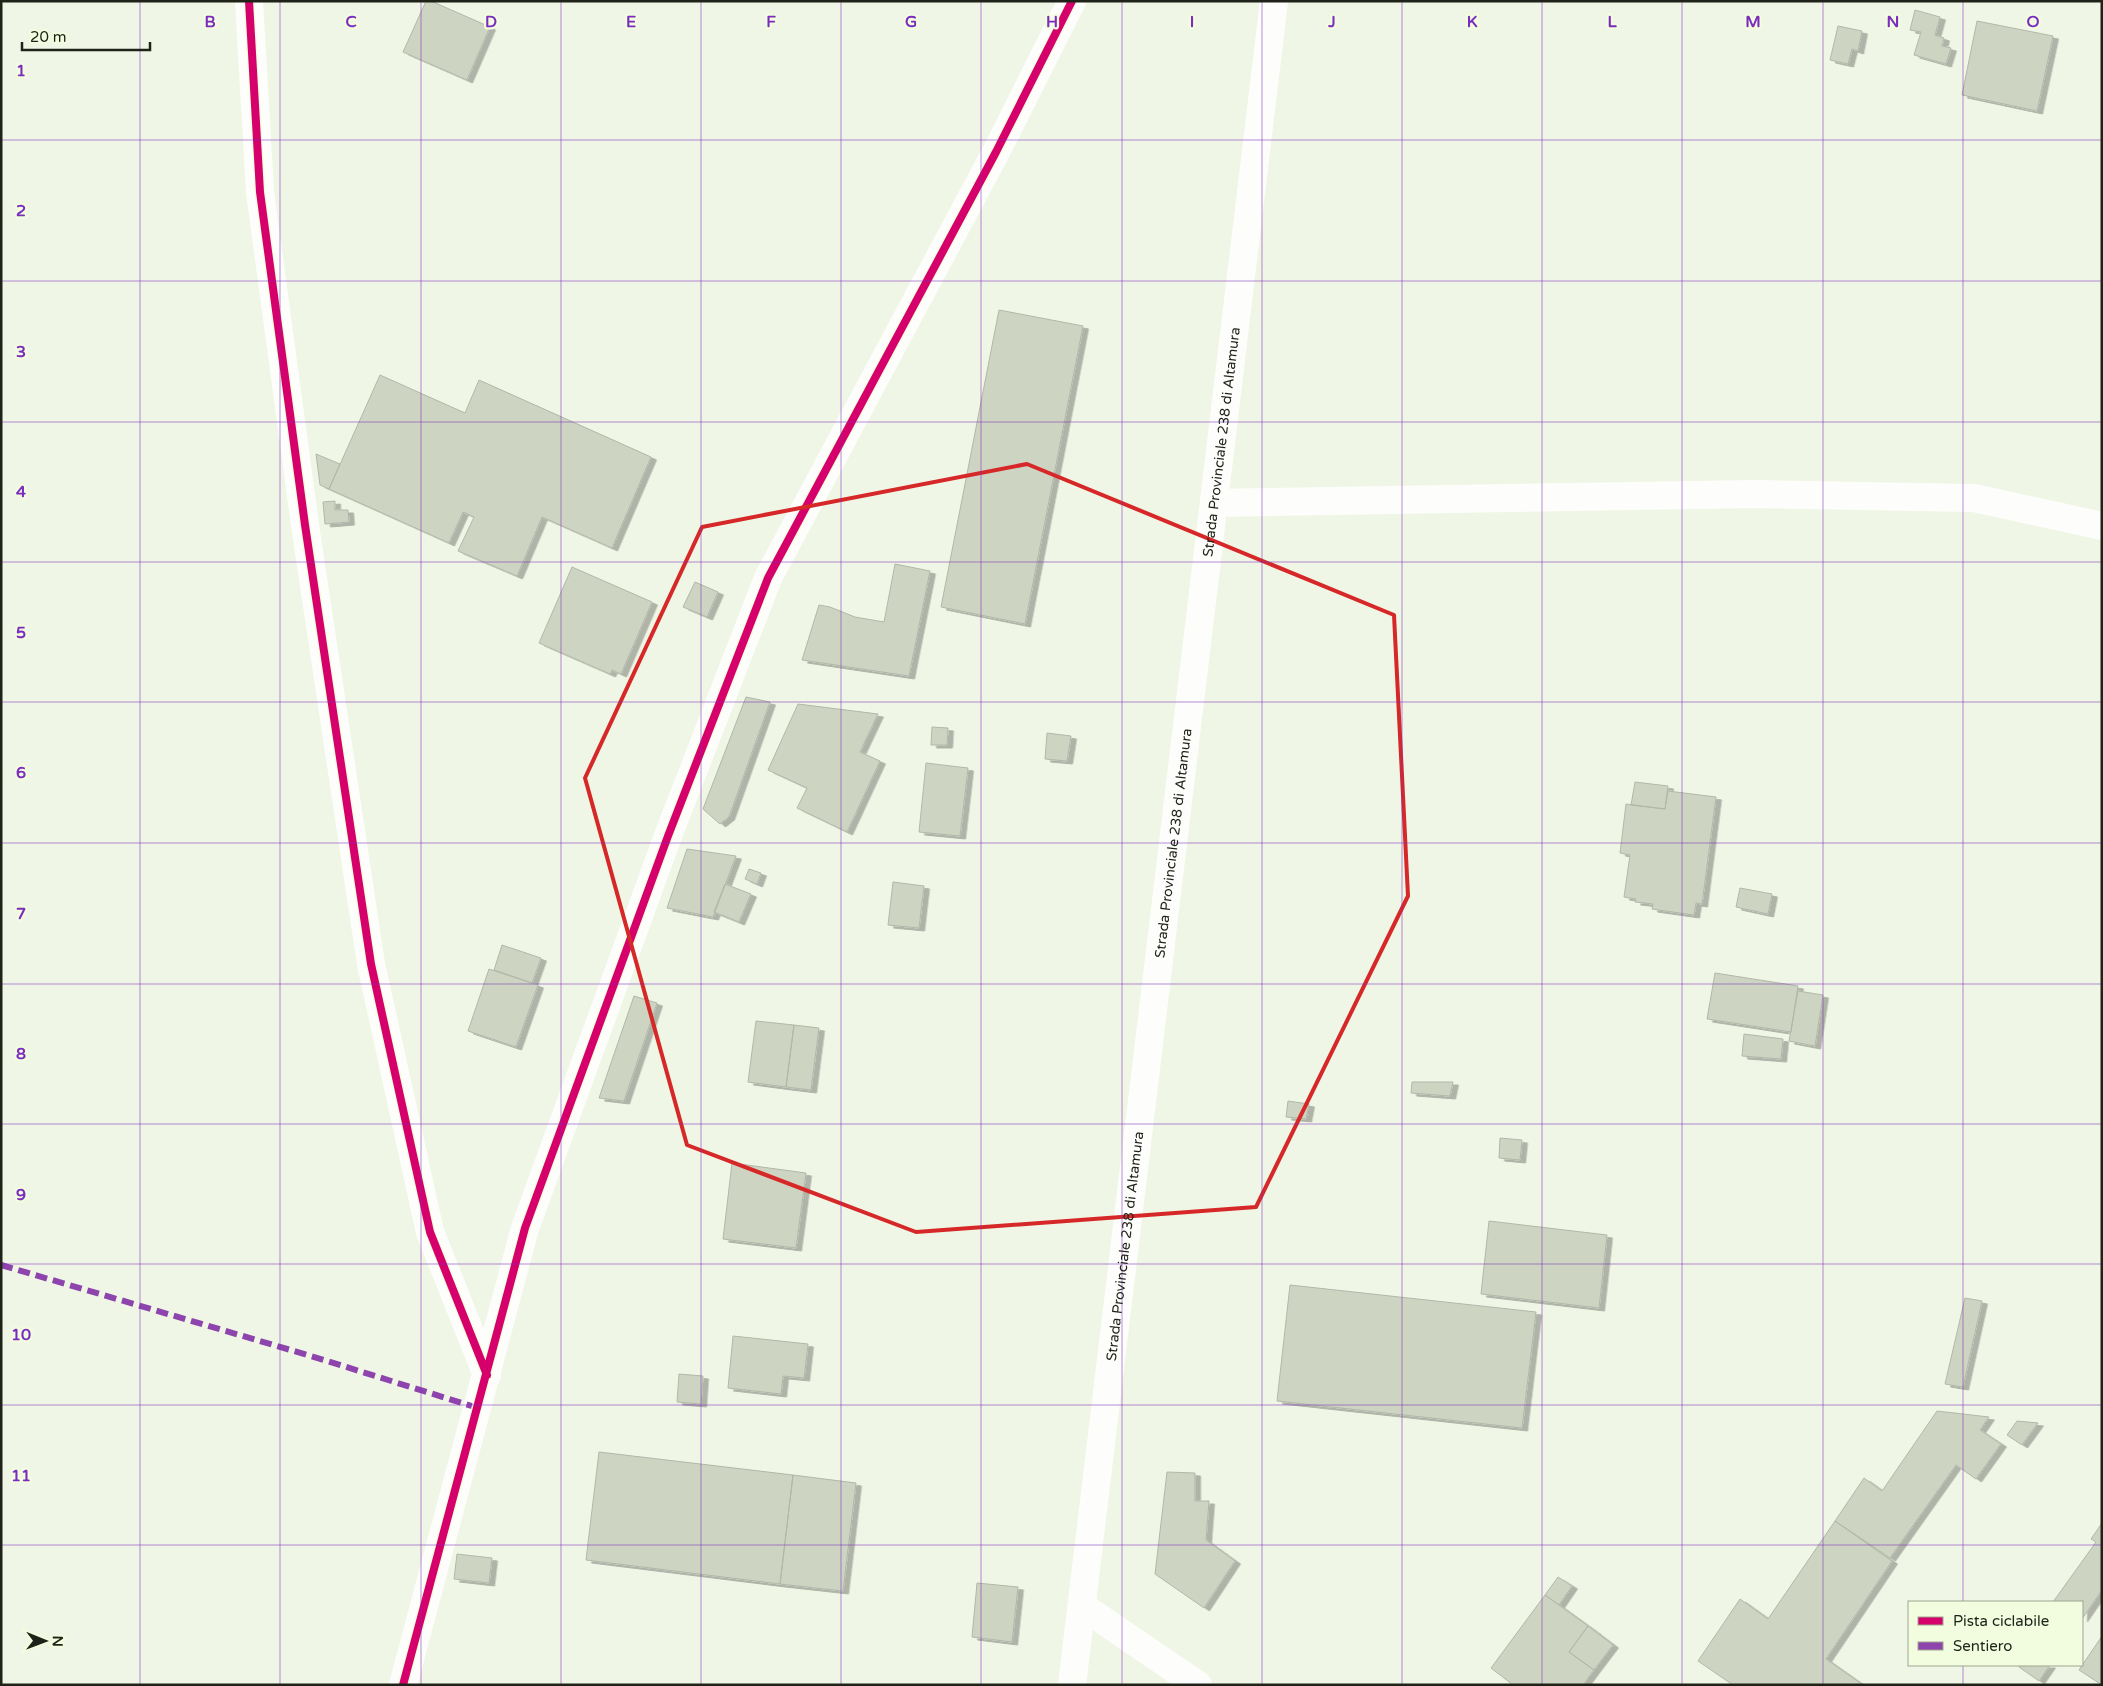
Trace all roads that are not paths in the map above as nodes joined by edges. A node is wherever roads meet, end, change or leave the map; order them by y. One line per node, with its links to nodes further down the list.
1 (248, 1): 6 (street)
2 (1072, 1): 6 (street)
3 (1274, 1): 4 (street, Strada Provinciale 238 di Altamura)
4 (1214, 503): 5 (street); 7 (street, Strada Provinciale 238 di Altamura)
5 (2102, 526)
6 (487, 1374): 8 (street)
7 (1082, 1606): 9 (street, Strada Provinciale 238 di Altamura); 10 (street)
8 (403, 1685)
9 (1072, 1685)
10 (1198, 1685)

